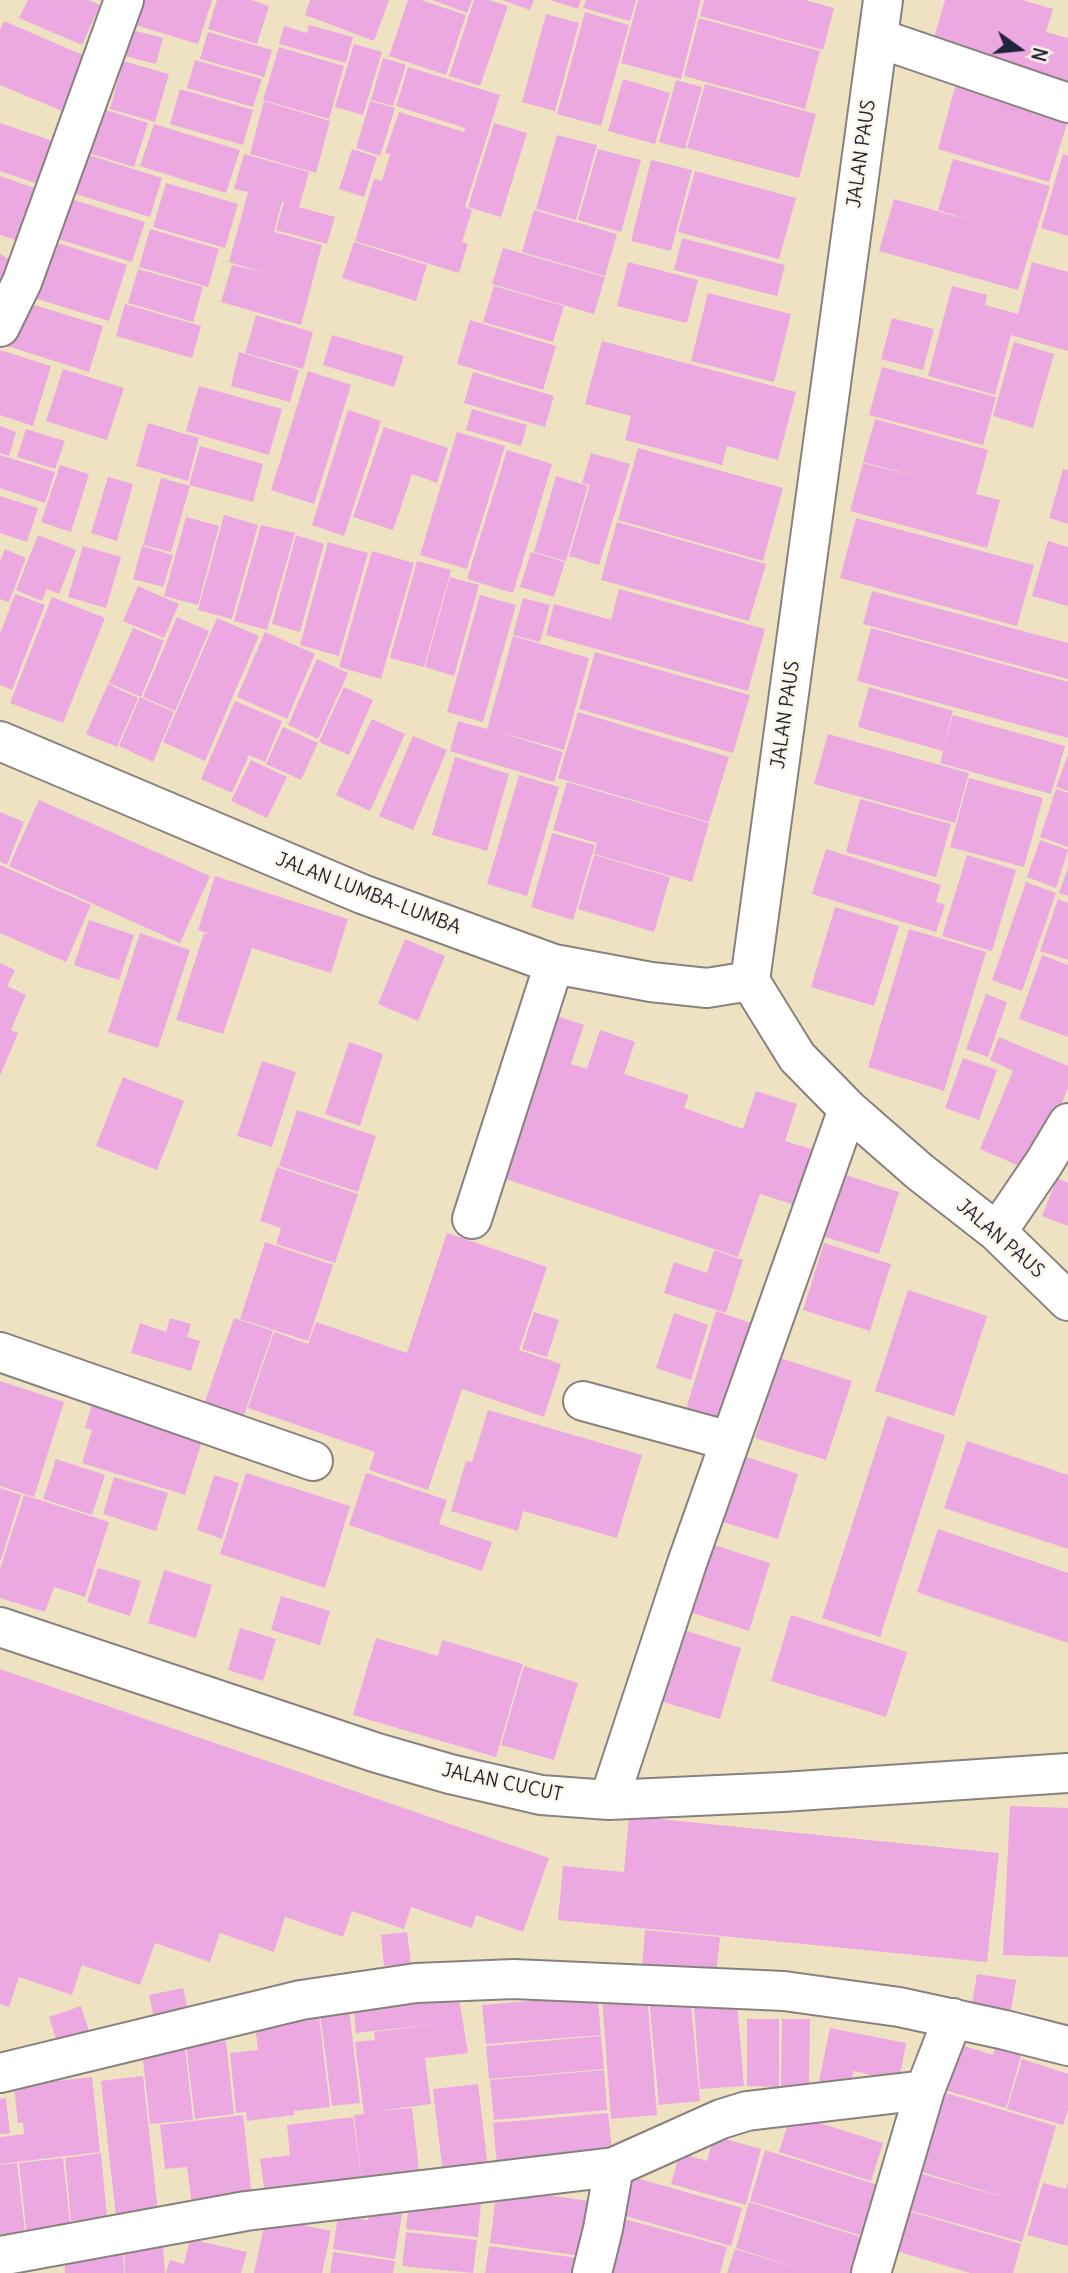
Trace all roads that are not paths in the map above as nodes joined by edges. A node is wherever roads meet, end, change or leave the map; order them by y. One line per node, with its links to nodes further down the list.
1 (124, 0): 5 (street)
2 (883, 0): 3 (street, JALAN PAUS)
3 (878, 38): 4 (street); 8 (street, JALAN PAUS)
4 (1068, 103)
5 (0, 327)
6 (0, 741): 7 (street, JALAN LUMBA-LUMBA)
7 (554, 964): 8 (street, JALAN LUMBA-LUMBA); 11 (street)
8 (750, 981): 9 (street, JALAN PAUS)
9 (848, 1109): 12 (street, JALAN PAUS); 16 (street)
10 (1068, 1123): 12 (street)
11 (471, 1219)
12 (997, 1232): 13 (street, JALAN PAUS)
13 (1068, 1301)
14 (0, 1352): 17 (street)
15 (583, 1401): 16 (street)
16 (730, 1441): 20 (street)
17 (313, 1461)
18 (0, 1627): 20 (street, JALAN CUCUT)
19 (1068, 1773): 20 (street, JALAN CUCUT)
20 (609, 1800)
21 (953, 2018): 22 (street); 23 (street); 24 (street)
22 (1068, 2046)
23 (0, 2073)
24 (925, 2090): 25 (street); 28 (street)
25 (614, 2167): 26 (street); 27 (street)
26 (0, 2256)
27 (592, 2273)
28 (871, 2273)

